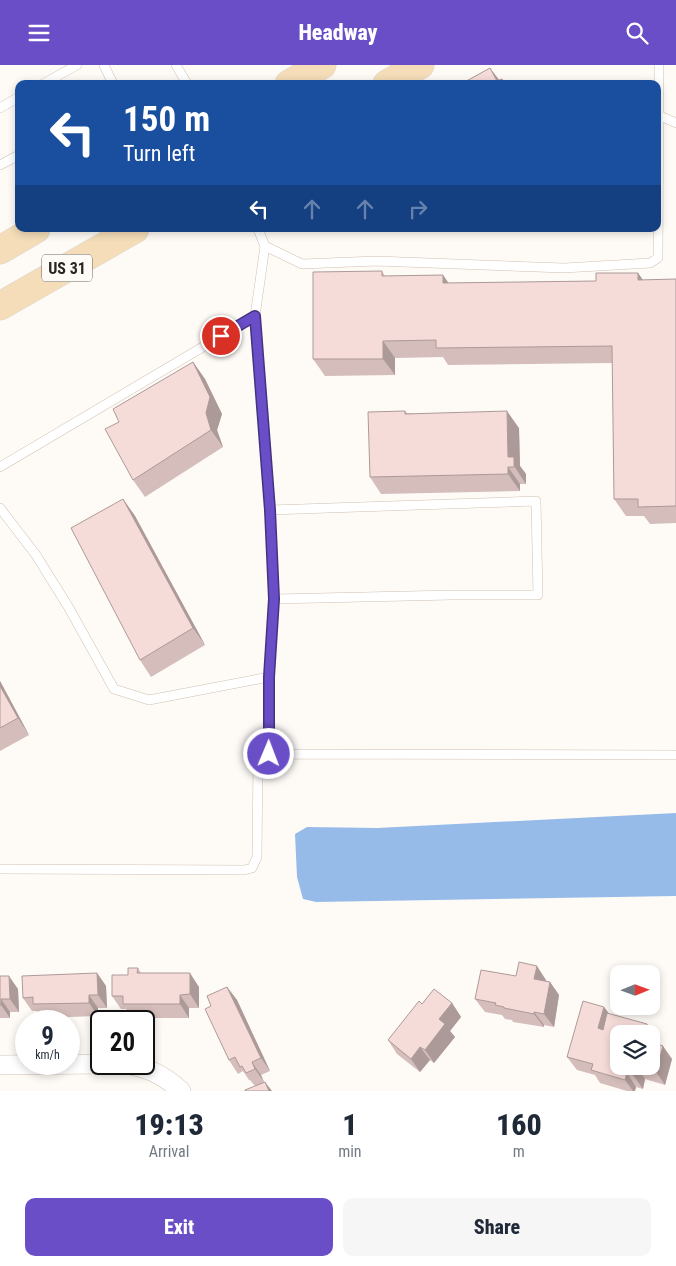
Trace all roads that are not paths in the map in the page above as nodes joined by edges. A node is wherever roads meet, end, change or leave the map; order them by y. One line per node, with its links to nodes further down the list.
1 (77, 65): 7 (lane)
2 (104, 65): 8 (lane)
3 (176, 65): 9 (lane)
4 (322, 65): 10 (main road)
5 (420, 65): 11 (main road)
6 (659, 65): 12 (lane)
7 (50, 80)
8 (111, 80)
9 (185, 80)
10 (296, 80)
11 (394, 80)
12 (659, 80)
13 (15, 99): 14 (lane)
14 (0, 108)
15 (661, 116): 16 (lane)
16 (676, 123)
17 (15, 157): 18 (lane)
18 (0, 165)
19 (31, 232): 24 (main road, US 31)
20 (130, 232): 25 (main road, US 31)
21 (259, 232): 23 (lane)
22 (658, 232): 23 (lane)
23 (265, 246): 26 (lane)
24 (0, 250)
25 (0, 306)
26 (255, 316): 27 (lane); 29 (lane)
27 (0, 467)
28 (0, 508): 31 (lane)
29 (270, 510): 30 (lane); 30 (lane)
30 (274, 599): 31 (lane)
31 (269, 677): 32 (lane)
32 (269, 754): 33 (lane); 34 (lane)
33 (676, 755)
34 (0, 869)
35 (90, 1064): 36 (street)
36 (0, 1065)
37 (155, 1072): 38 (street)
38 (181, 1091)

